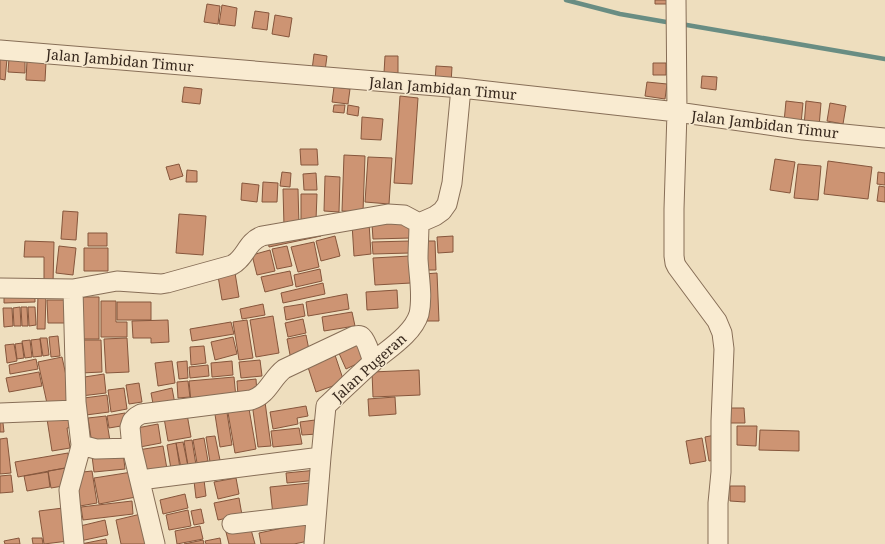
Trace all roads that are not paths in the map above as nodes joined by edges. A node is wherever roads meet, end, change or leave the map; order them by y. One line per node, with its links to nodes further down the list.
1 (676, 14): 4 (street)
2 (0, 50): 3 (street, Jalan Jambidan Timur)
3 (461, 88): 4 (street, Jalan Jambidan Timur); 6 (street)
4 (677, 112): 5 (street, Jalan Jambidan Timur); 21 (street)
5 (885, 138)
6 (419, 223): 8 (street); 9 (street, Jalan Pugeran)
7 (0, 288): 8 (street)
8 (73, 289): 10 (street)
9 (373, 362): 13 (street); 14 (street, Jalan Pugeran)
10 (76, 410): 11 (street); 12 (street)
11 (0, 413)
12 (81, 445): 13 (street); 18 (street)
13 (132, 448): 15 (street)
14 (321, 457): 15 (street); 16 (street, Jalan Pugeran)
15 (140, 480): 19 (street)
16 (316, 514): 17 (street); 20 (street, Jalan Pugeran)
17 (232, 524)
18 (74, 544)
19 (155, 544)
20 (314, 544)
21 (718, 544)

